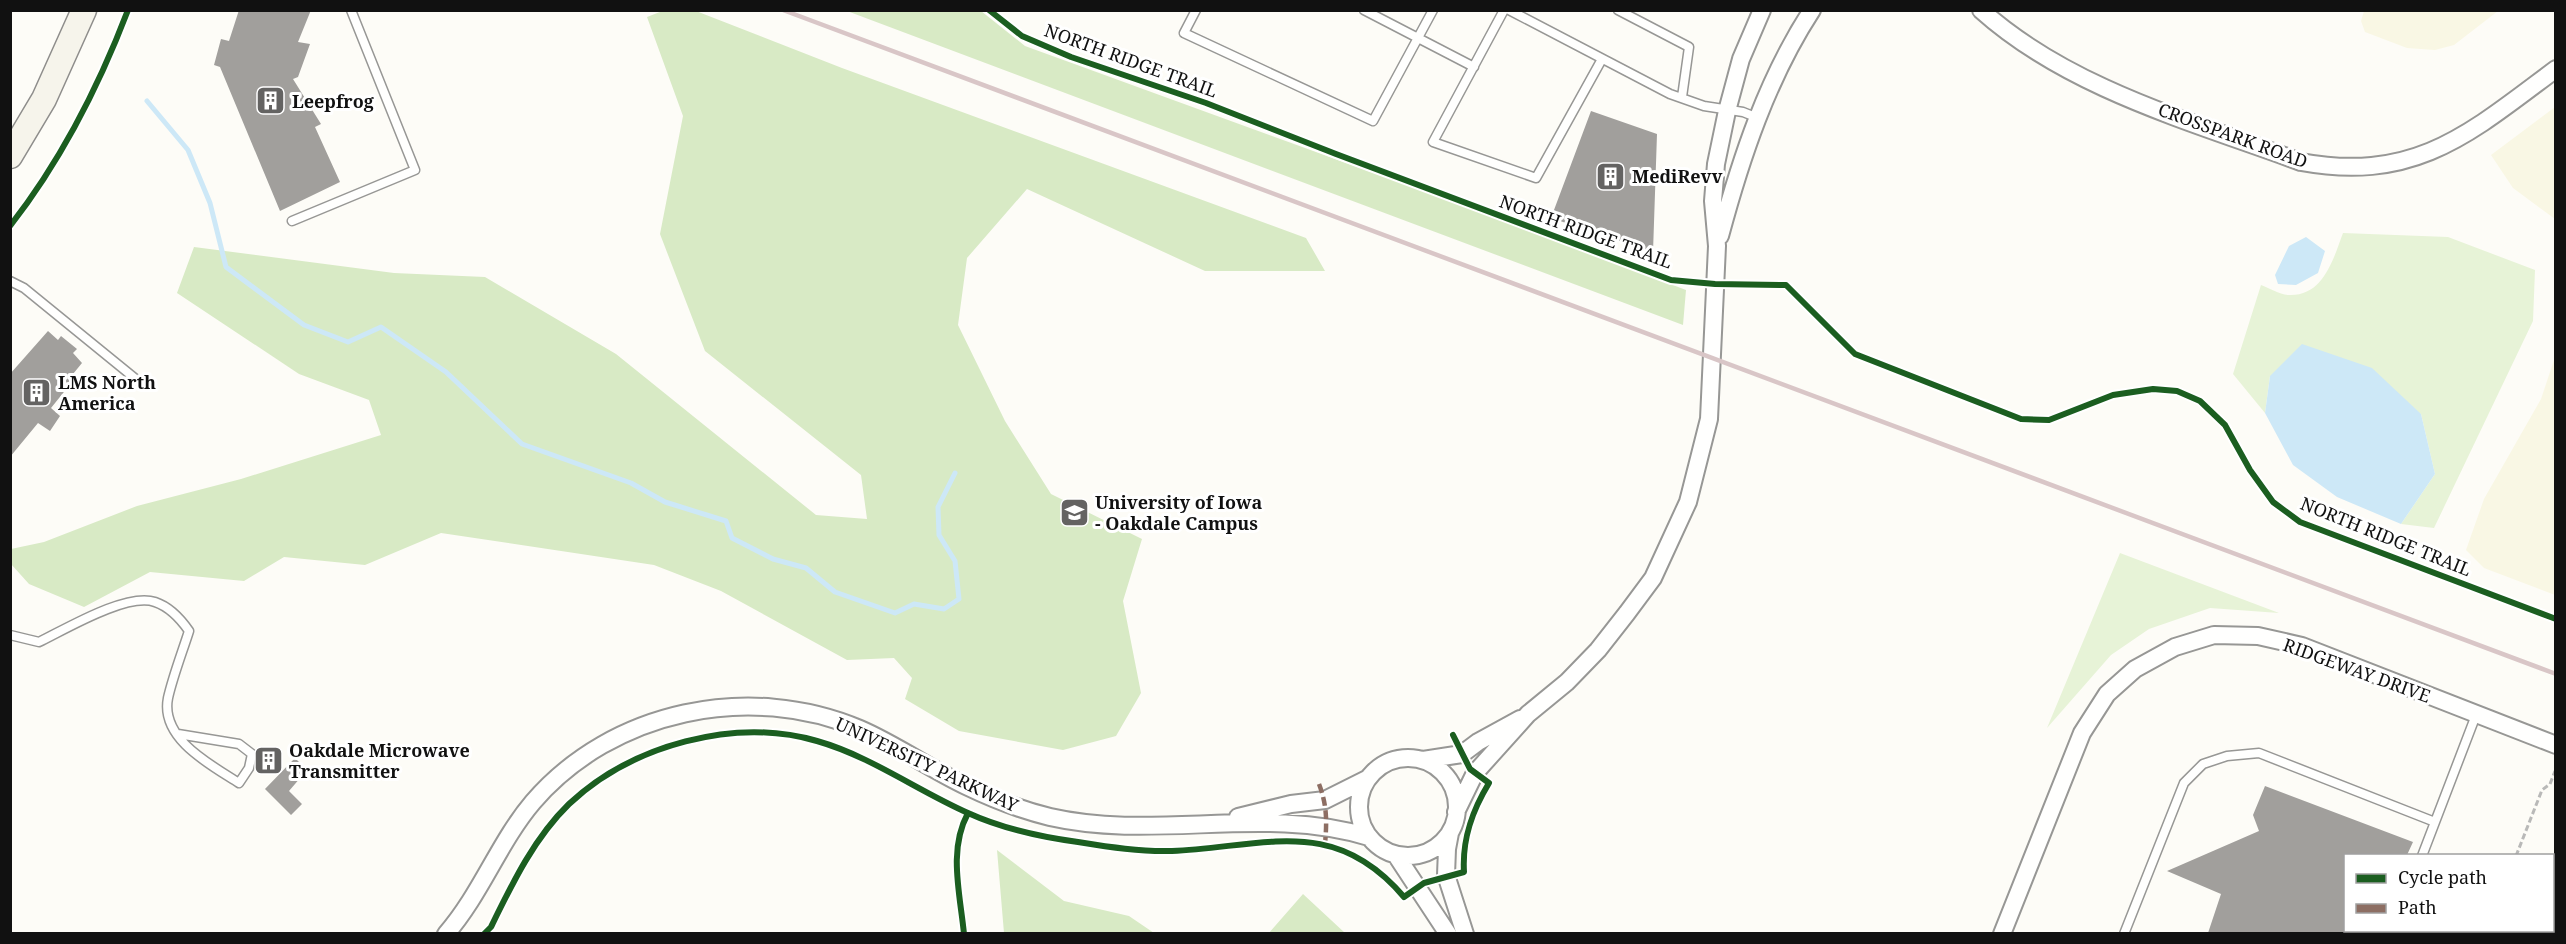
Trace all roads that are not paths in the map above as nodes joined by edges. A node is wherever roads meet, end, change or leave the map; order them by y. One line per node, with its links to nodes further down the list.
1 (84, 10): 18 (main road)
2 (351, 10): 19 (lane)
3 (1196, 10): 11 (lane)
4 (1364, 10): 11 (lane)
5 (1433, 10): 11 (lane)
6 (1506, 10): 12 (lane); 13 (lane)
7 (1618, 10): 15 (lane)
8 (1762, 10): 16 (street)
9 (1812, 10): 17 (street)
10 (1981, 10): 14 (street, CROSSPARK ROAD)
11 (1418, 38): 13 (lane)
12 (1602, 59): 13 (lane); 15 (lane)
13 (1474, 67)
14 (2556, 69)
15 (1682, 97): 16 (lane)
16 (1727, 111): 17 (lane); 20 (street)
17 (1758, 118): 20 (street)
18 (10, 156)
19 (292, 221)
20 (1717, 246): 24 (street)
21 (10, 281): 22 (lane)
22 (137, 380)
23 (10, 635): 26 (lane)
24 (1528, 714): 28 (street); 30 (street)
25 (2476, 715): 27 (street, RIDGEWAY DRIVE); 32 (lane); 40 (street, RIDGEWAY DRIVE)
26 (178, 734): 26 (lane)
27 (2556, 745)
28 (1423, 760): 29 (street); 30 (street)
29 (1368, 778): 31 (street, UNIVERSITY PARKWAY); 34 (street)
30 (1456, 812): 33 (street)
31 (1217, 822): 34 (street, UNIVERSITY PARKWAY); 37 (street, UNIVERSITY PARKWAY)
32 (2435, 822): 35 (lane); 41 (lane)
33 (1451, 830): 36 (street); 39 (street)
34 (1369, 837): 36 (street)
35 (2422, 854)
36 (1396, 855): 38 (street)
37 (446, 933)
38 (1448, 933)
39 (1465, 933)
40 (2002, 933)
41 (2124, 933)

